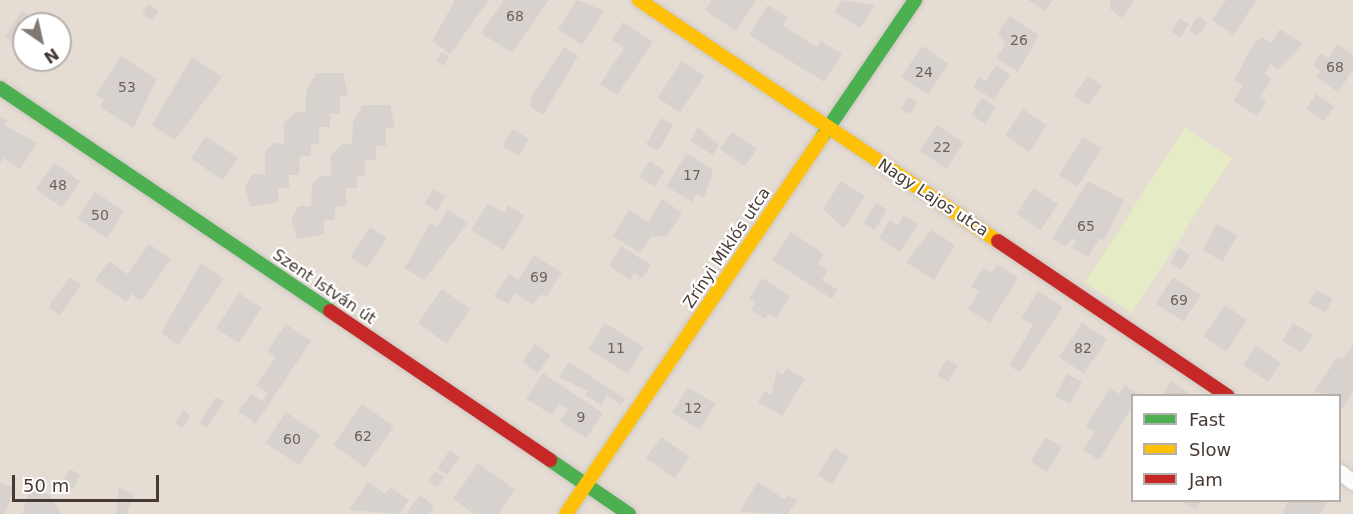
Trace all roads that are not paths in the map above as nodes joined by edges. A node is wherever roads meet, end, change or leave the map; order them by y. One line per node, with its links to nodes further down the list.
1 (639, 0): 4 (street, Nagy Lajos utca)
2 (915, 0): 4 (street, Zrínyi Miklós utca)
3 (0, 88): 8 (street, Szent István út)
4 (828, 128): 5 (street, Nagy Lajos utca); 8 (street, Zrínyi Miklós utca)
5 (1225, 394)
6 (1341, 473): 7 (street)
7 (1353, 482)
8 (587, 485): 9 (street, Zrínyi Miklós utca); 10 (street, Szent István út)
9 (566, 514)
10 (629, 514)

